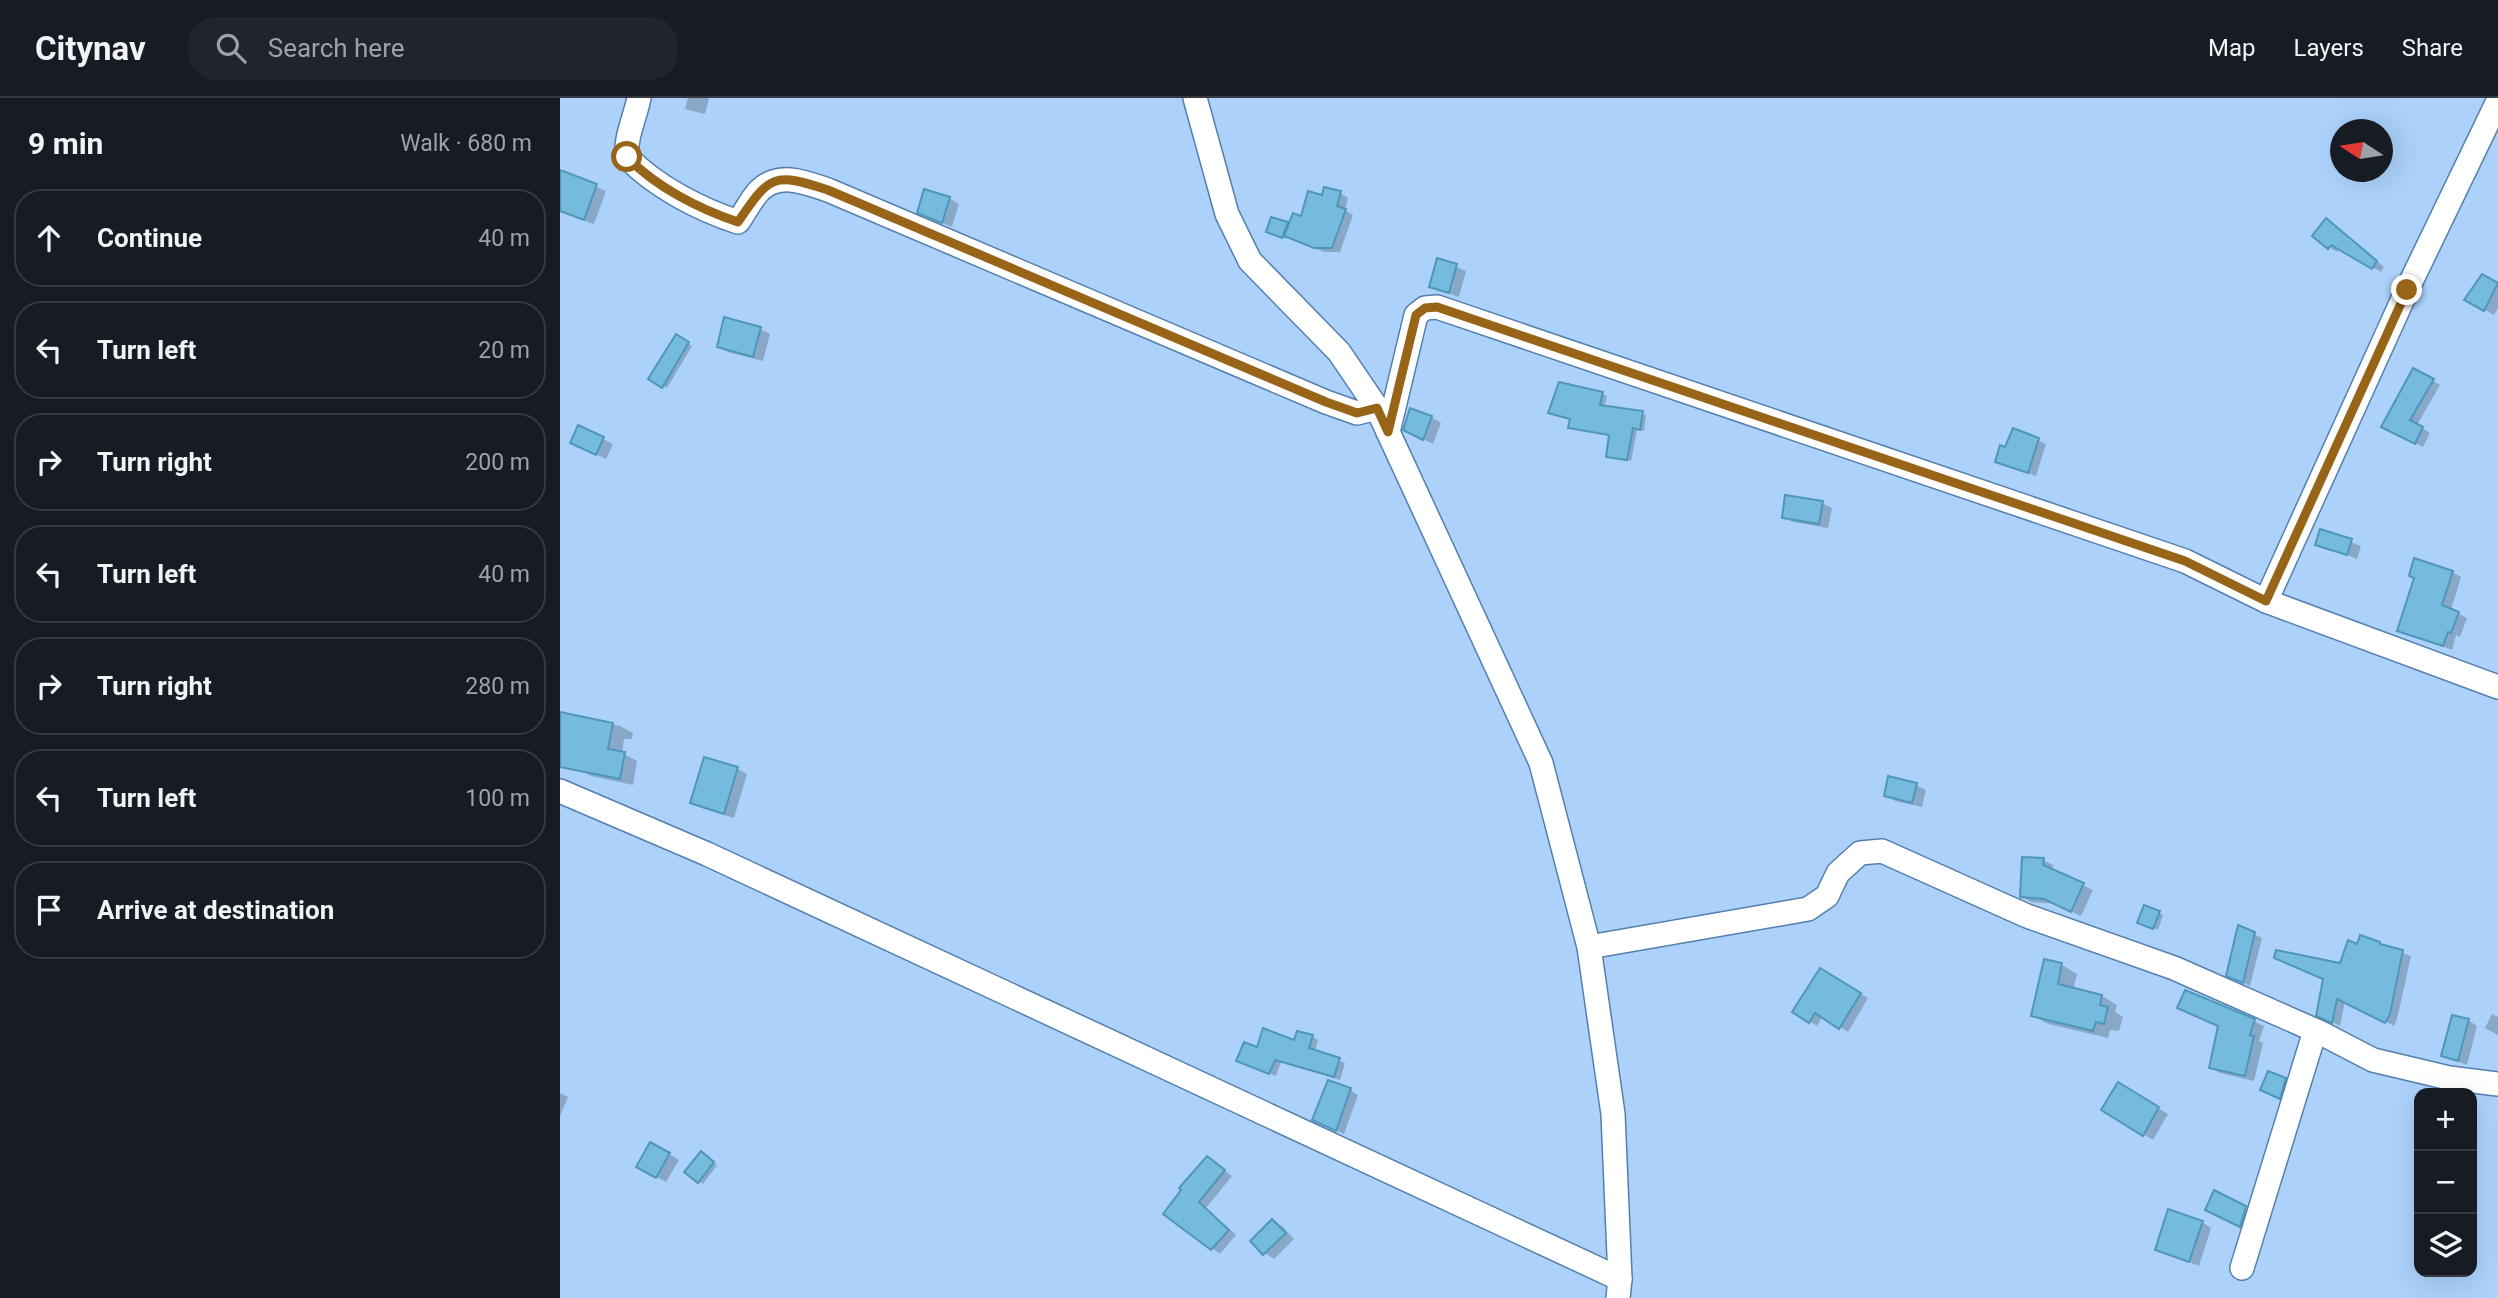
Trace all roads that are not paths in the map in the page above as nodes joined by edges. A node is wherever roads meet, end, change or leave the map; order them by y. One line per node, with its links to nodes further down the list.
1 (639, 98): 4 (street)
2 (1195, 98): 4 (street)
3 (2498, 101): 6 (street)
4 (1377, 408): 5 (street)
5 (1388, 432): 6 (street); 9 (street)
6 (2266, 601): 7 (street)
7 (2498, 687)
8 (560, 791): 13 (street)
9 (1589, 947): 10 (street); 13 (street)
10 (2315, 1031): 11 (street); 12 (street)
11 (2498, 1084)
12 (2242, 1268)
13 (1619, 1288)

